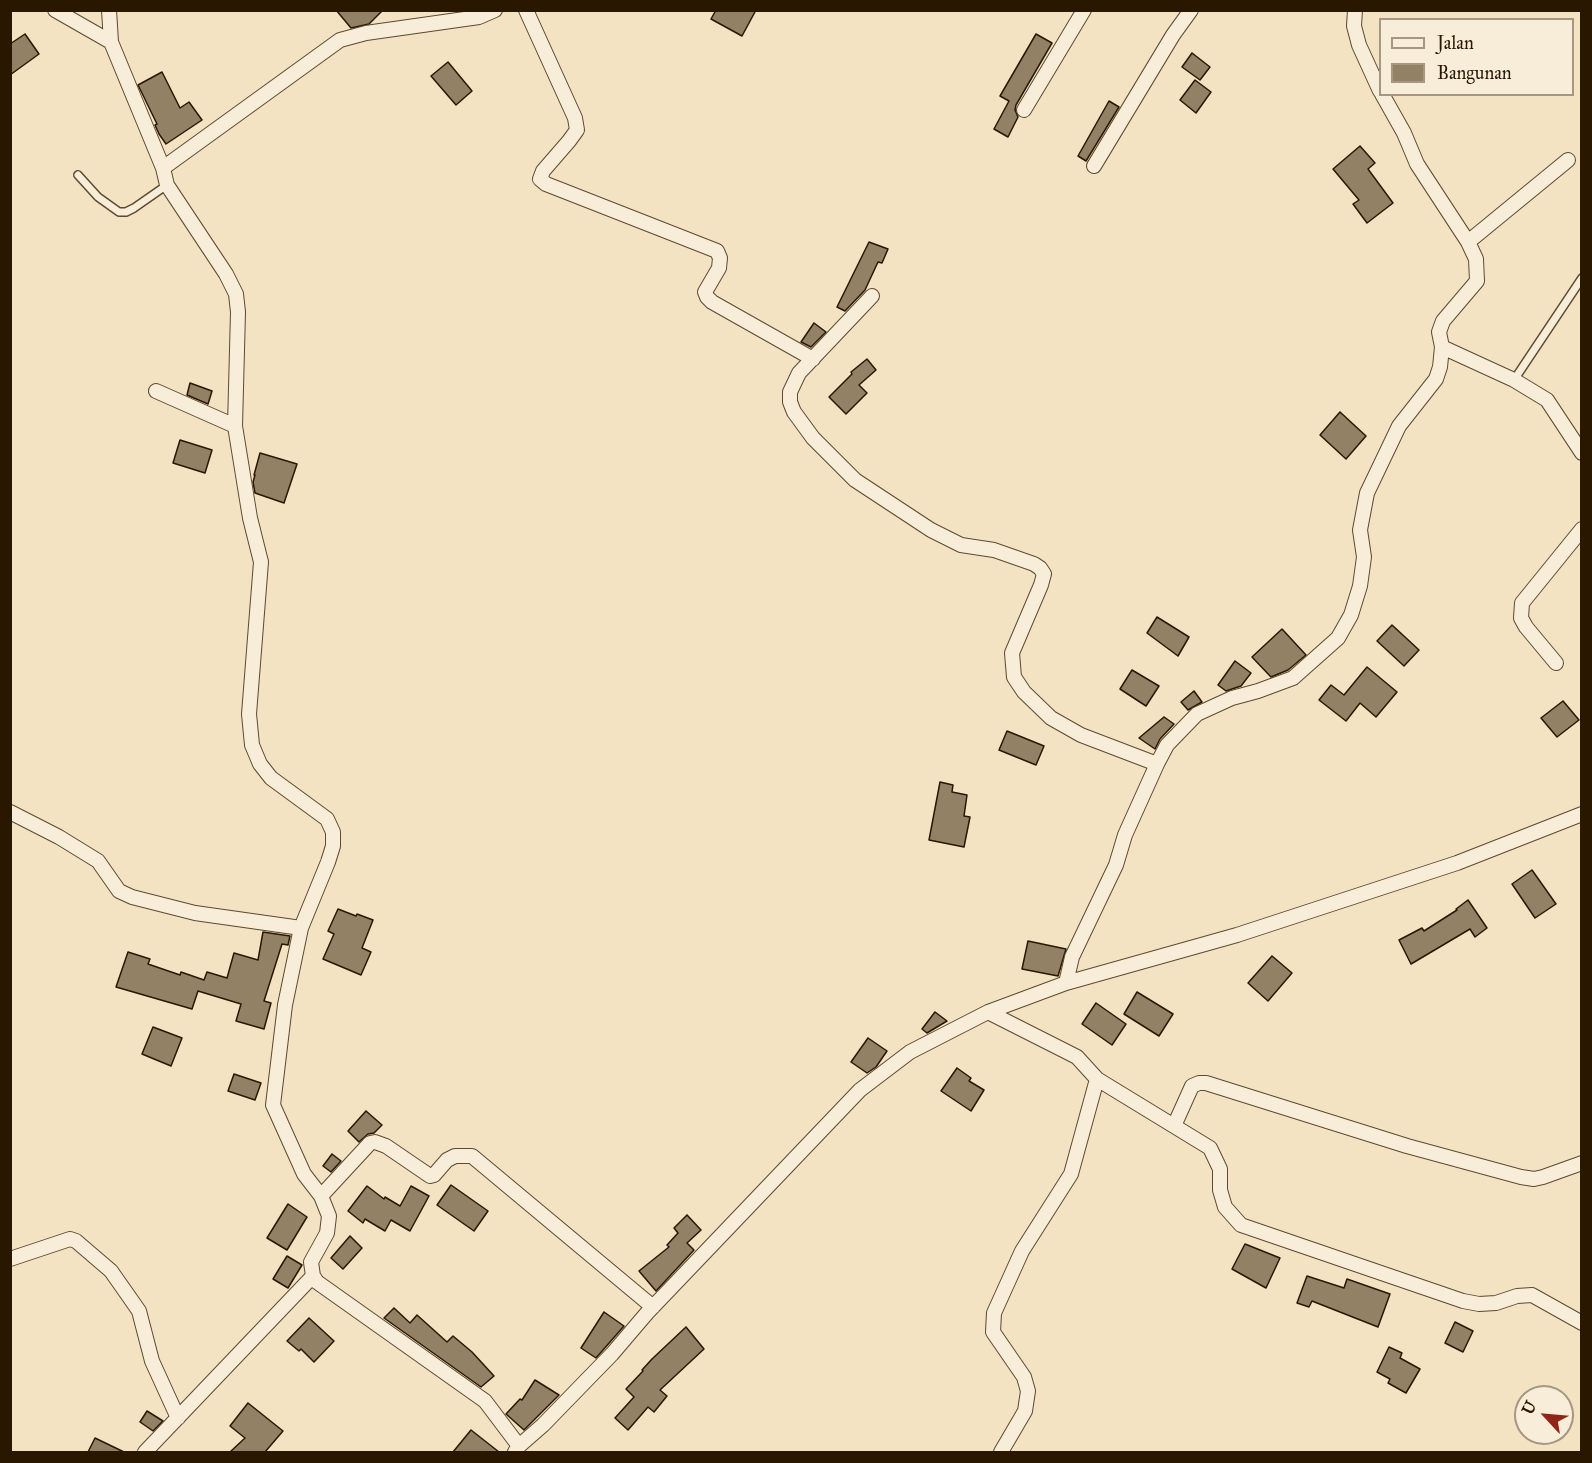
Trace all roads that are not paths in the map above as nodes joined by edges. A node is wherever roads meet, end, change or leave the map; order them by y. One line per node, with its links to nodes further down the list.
1 (55, 10): 8 (street)
2 (109, 10): 8 (street)
3 (495, 10): 14 (street)
4 (526, 10): 21 (street)
5 (1084, 10): 11 (street)
6 (1191, 10): 13 (street)
7 (1355, 10): 9 (street)
8 (111, 42): 14 (street)
9 (1379, 89)
10 (1383, 96): 17 (street)
11 (1024, 110)
12 (1568, 160): 17 (street)
13 (1094, 166)
14 (163, 168): 16 (street)
15 (78, 175): 16 (lane)
16 (167, 185): 24 (street)
17 (1468, 242): 20 (street)
18 (1581, 278): 22 (lane)
19 (872, 296): 21 (street)
20 (1442, 346): 22 (street); 28 (street)
21 (813, 359): 28 (street)
22 (1514, 380): 25 (street)
23 (156, 392): 24 (street)
24 (235, 426): 31 (street)
25 (1581, 453)
26 (1581, 530): 27 (street)
27 (1556, 663)
28 (1157, 764): 32 (street)
29 (10, 812): 31 (street)
30 (1581, 814): 32 (street)
31 (301, 928): 37 (street)
32 (1066, 983): 33 (street)
33 (987, 1012): 34 (street); 40 (street)
34 (1097, 1079): 35 (street); 45 (street)
35 (1174, 1126): 36 (street); 41 (street)
36 (1581, 1163)
37 (321, 1197): 39 (street); 40 (street)
38 (10, 1259): 42 (street)
39 (313, 1276): 42 (street); 43 (street)
40 (653, 1307): 43 (street)
41 (1581, 1323)
42 (178, 1418): 44 (street)
43 (517, 1449)
44 (145, 1452)
45 (1001, 1452)

